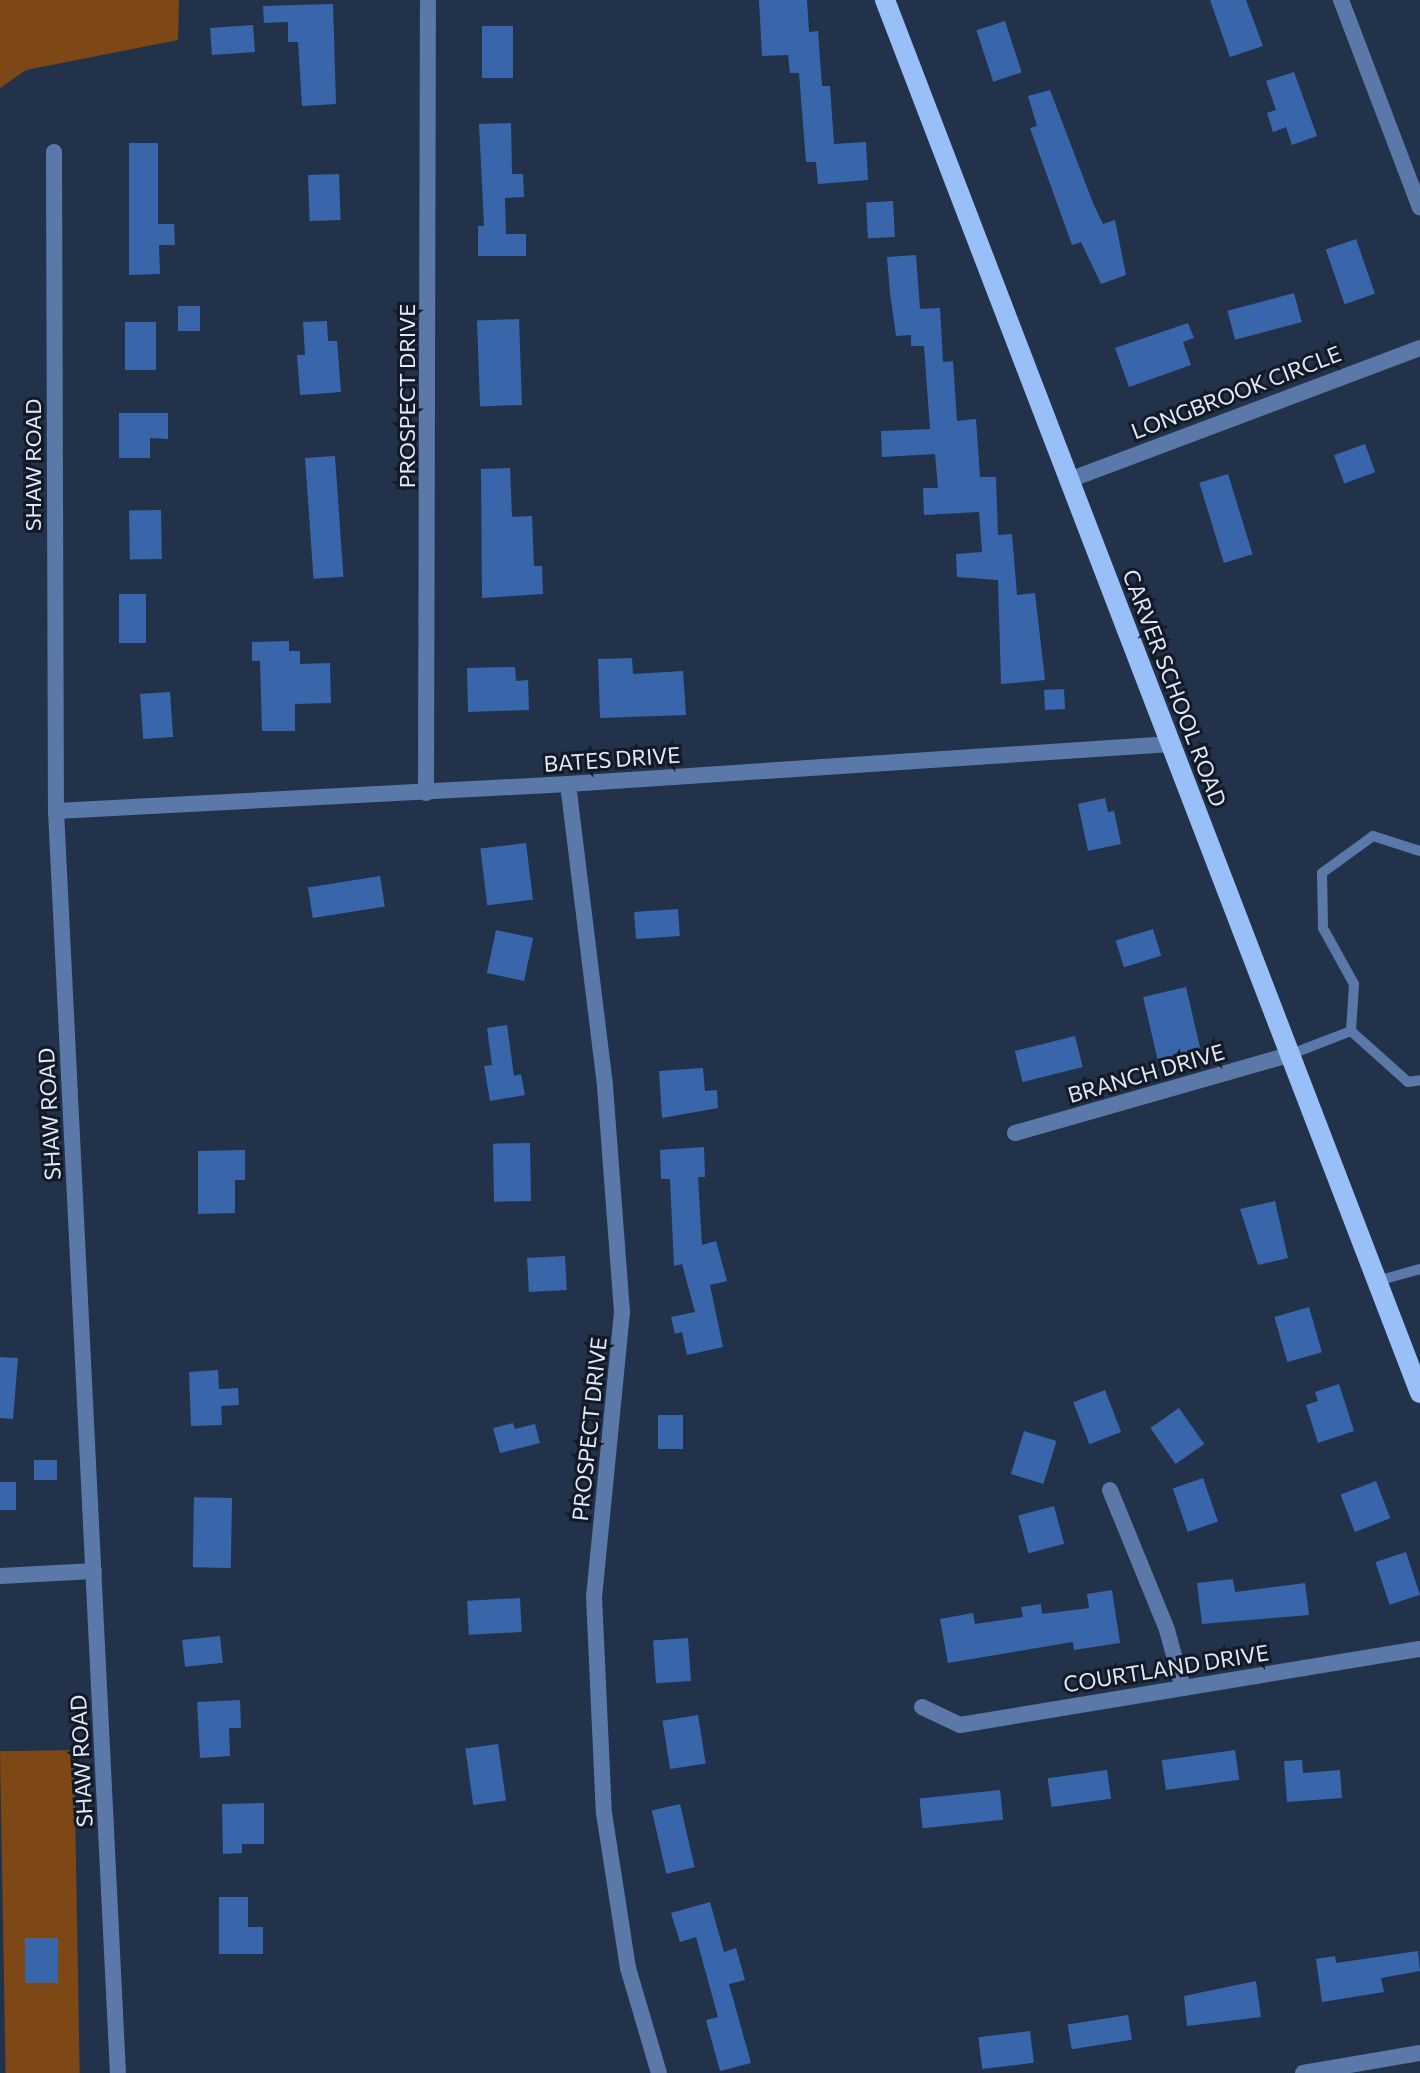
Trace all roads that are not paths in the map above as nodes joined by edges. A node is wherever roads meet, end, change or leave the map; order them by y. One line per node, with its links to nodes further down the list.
1 (428, 0): 10 (street, PROSPECT DRIVE)
2 (885, 0): 7 (main road, CARVER SCHOOL ROAD)
3 (1341, 0): 5 (street)
4 (54, 152): 11 (street, SHAW ROAD)
5 (1420, 208)
6 (1420, 348): 7 (street, LONGBROOK CIRCLE)
7 (1069, 480): 8 (main road, CARVER SCHOOL ROAD)
8 (1171, 744): 9 (street, BATES DRIVE); 14 (main road, CARVER SCHOOL ROAD)
9 (568, 784): 10 (street, BATES DRIVE); 28 (street, PROSPECT DRIVE)
10 (426, 793): 11 (street, BATES DRIVE)
11 (56, 811): 21 (street, SHAW ROAD)
12 (1420, 851): 13 (lane)
13 (1351, 1031): 14 (lane); 15 (lane)
14 (1289, 1055): 16 (street, BRANCH DRIVE); 18 (main road, CARVER SCHOOL ROAD)
15 (1420, 1080)
16 (1015, 1133)
17 (1420, 1269): 18 (lane)
18 (1377, 1281): 19 (main road, CARVER SCHOOL ROAD)
19 (1420, 1393)
20 (1110, 1490): 24 (street)
21 (94, 1571): 22 (street); 27 (street, SHAW ROAD)
22 (0, 1576)
23 (1420, 1649): 24 (street, COURTLAND DRIVE)
24 (1183, 1688): 25 (street, COURTLAND DRIVE)
25 (922, 1707)
26 (1420, 2053): 29 (street)
27 (118, 2073)
28 (659, 2073)
29 (1303, 2073)

